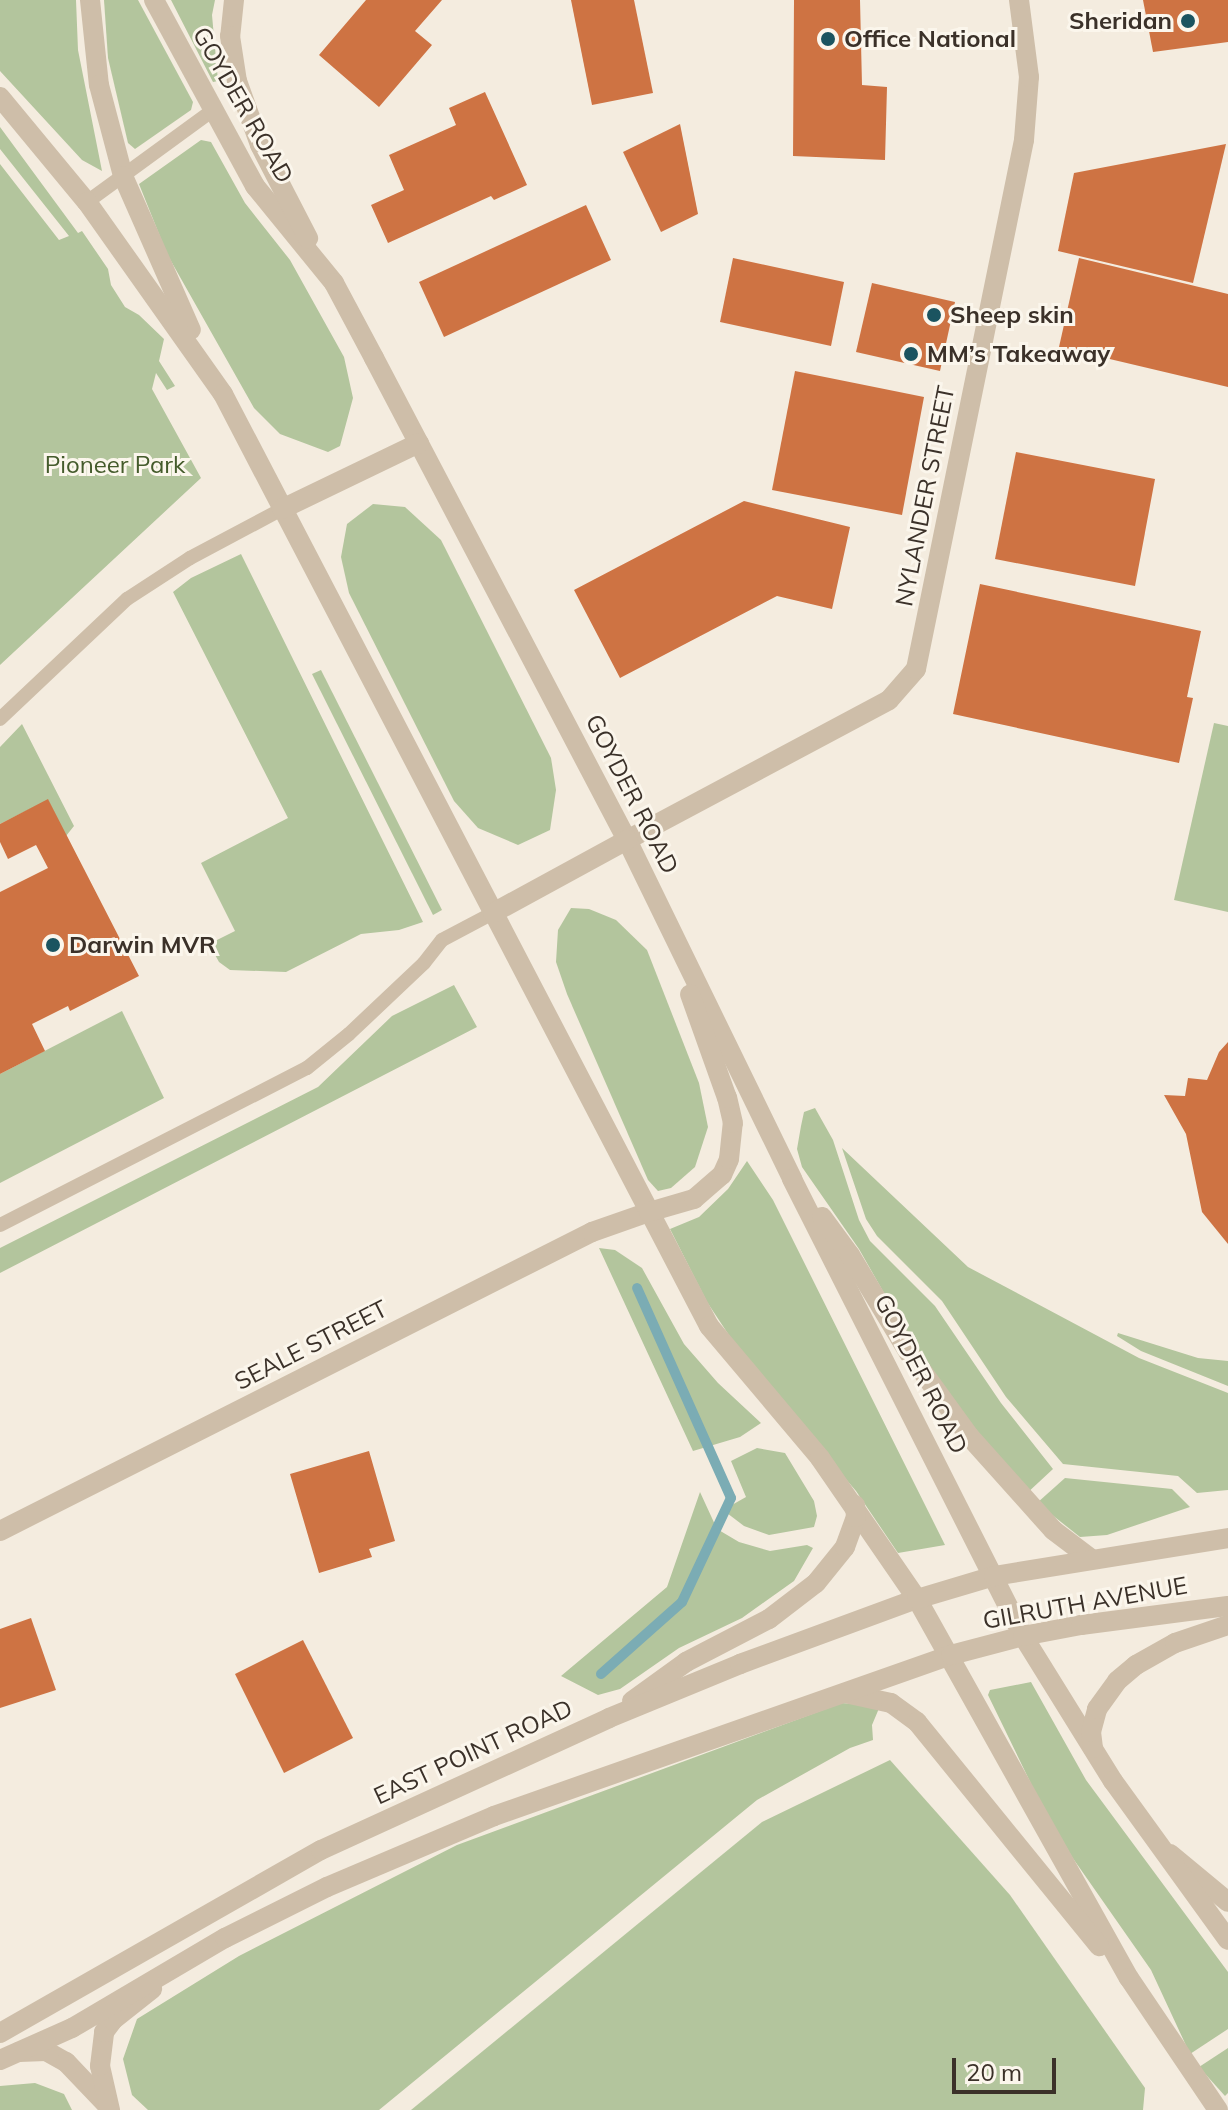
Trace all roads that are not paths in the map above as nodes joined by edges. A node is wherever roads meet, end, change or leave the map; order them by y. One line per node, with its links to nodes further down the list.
1 (90, 0): 7 (street)
2 (154, 0): 6 (street, GOYDER ROAD)
3 (234, 0): 9 (street)
4 (1019, 0): 14 (street, NYLANDER STREET)
5 (0, 97): 8 (street)
6 (212, 111): 7 (lane); 9 (street, GOYDER ROAD)
7 (123, 176): 8 (lane); 10 (street)
8 (87, 202): 10 (street)
9 (334, 283): 11 (street, GOYDER ROAD)
10 (223, 394): 12 (street)
11 (419, 443): 12 (street); 14 (street, GOYDER ROAD)
12 (282, 509): 13 (lane); 16 (street)
13 (0, 719)
14 (627, 840): 15 (street, GOYDER ROAD); 16 (street, NYLANDER STREET)
15 (653, 892): 17 (street, GOYDER ROAD); 18 (street, SEALE STREET)
16 (493, 913): 18 (street); 19 (lane)
17 (792, 1179): 23 (street); 24 (street, GOYDER ROAD)
18 (649, 1212): 20 (street); 21 (street, SEALE STREET)
19 (0, 1225)
20 (855, 1505): 25 (street); 31 (street)
21 (0, 1531)
22 (1228, 1538): 23 (street, GILRUTH AVENUE)
23 (1090, 1558): 24 (street, GILRUTH AVENUE)
24 (994, 1576): 25 (street, EAST POINT ROAD); 28 (street, GOYDER ROAD)
25 (917, 1599): 29 (street); 31 (street, EAST POINT ROAD)
26 (1228, 1606): 28 (street, GILRUTH AVENUE)
27 (1228, 1625): 32 (street)
28 (1023, 1636): 29 (street, GILRUTH AVENUE); 32 (street, GOYDER ROAD)
29 (951, 1655): 30 (street); 37 (street)
30 (843, 1693): 36 (street); 37 (street)
31 (609, 1718): 38 (street, EAST POINT ROAD)
32 (1093, 1748): 33 (street, GOYDER ROAD)
33 (1161, 1846): 34 (street); 35 (street)
34 (1228, 1902)
35 (1228, 1940)
36 (180, 1966): 39 (street); 40 (street)
37 (1129, 1978): 41 (street)
38 (0, 2033)
39 (10, 2056): 40 (street)
40 (109, 2110)
41 (1218, 2110)

